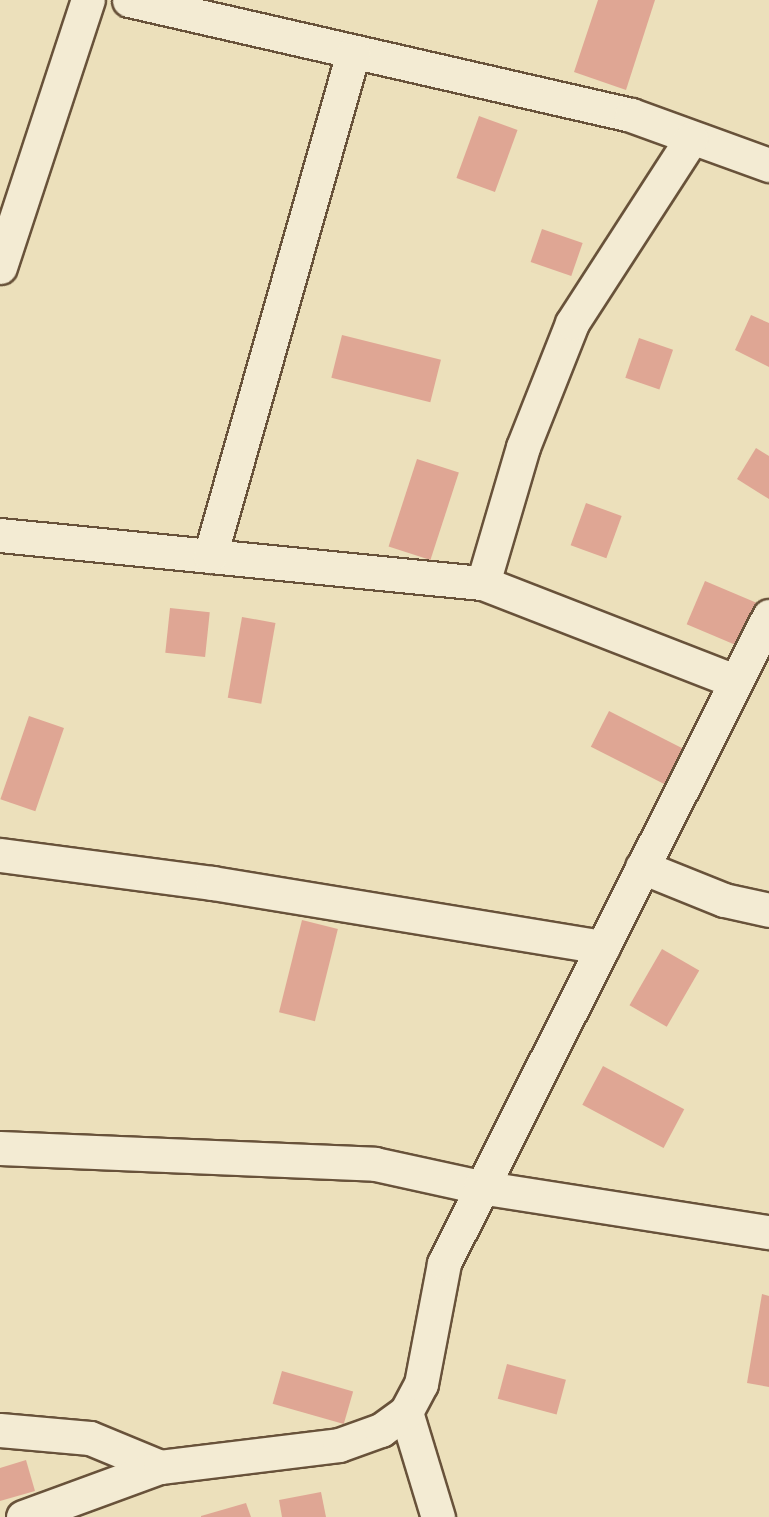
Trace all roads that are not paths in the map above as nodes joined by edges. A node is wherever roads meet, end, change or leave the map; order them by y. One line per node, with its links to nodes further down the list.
1 (88, 0): 6 (street)
2 (129, 0): 3 (street)
3 (353, 53): 4 (street); 8 (street)
4 (691, 139): 5 (street); 9 (street)
5 (769, 165)
6 (0, 267)
7 (0, 535): 8 (street)
8 (210, 556): 9 (street)
9 (483, 583): 11 (street)
10 (769, 616): 11 (street)
11 (732, 680): 13 (street)
12 (0, 855): 15 (street)
13 (642, 867): 14 (street); 15 (street)
14 (769, 910)
15 (603, 947): 17 (street)
16 (0, 1148): 17 (street)
17 (480, 1187): 18 (street); 19 (street)
18 (769, 1232)
19 (406, 1412): 21 (street); 23 (street)
20 (0, 1430): 21 (street)
21 (160, 1467): 22 (street)
22 (23, 1517)
23 (438, 1517)

